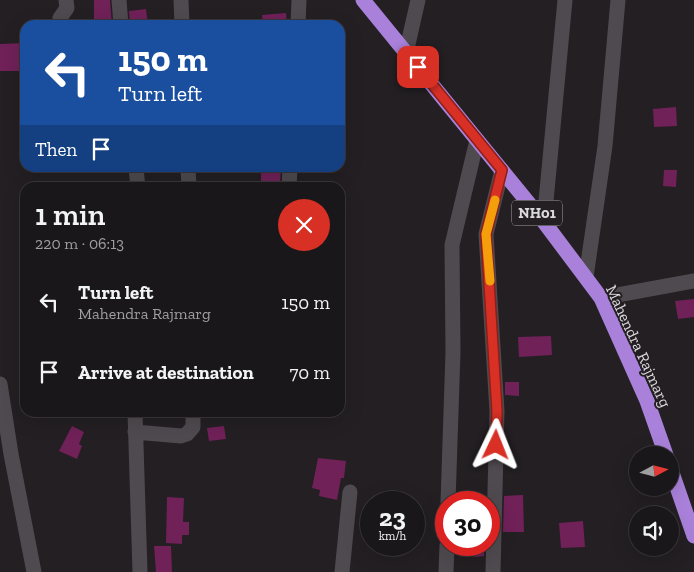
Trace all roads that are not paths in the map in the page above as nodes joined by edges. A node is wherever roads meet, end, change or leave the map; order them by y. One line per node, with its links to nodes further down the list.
1 (66, 0): 9 (street)
2 (118, 0): 10 (street)
3 (181, 0): 11 (street)
4 (299, 0): 12 (street)
5 (363, 0): 13 (highway, Mahendra Rajmarg / NH01)
6 (418, 0): 13 (street)
7 (565, 0): 16 (street)
8 (618, 0): 17 (street)
9 (60, 18)
10 (120, 20)
11 (182, 20)
12 (298, 20)
13 (406, 52): 14 (highway, Mahendra Rajmarg / NH01)
14 (477, 140): 15 (highway, Mahendra Rajmarg / NH01); 25 (street)
15 (502, 170): 16 (highway, Mahendra Rajmarg / NH01); 34 (street)
16 (544, 222): 17 (highway, Mahendra Rajmarg / NH01)
17 (586, 277): 19 (highway, Mahendra Rajmarg / NH01)
18 (694, 281): 19 (street)
19 (601, 298): 24 (highway, Mahendra Rajmarg / NH01)
20 (0, 384): 30 (street)
21 (135, 417): 23 (street)
22 (193, 417): 23 (street)
23 (135, 432): 31 (street)
24 (663, 446)
25 (448, 491)
26 (350, 492): 32 (street)
27 (679, 493): 28 (highway)
28 (694, 536)
29 (447, 556): 33 (street)
30 (34, 572)
31 (140, 572)
32 (342, 572)
33 (446, 572)
34 (494, 572)

